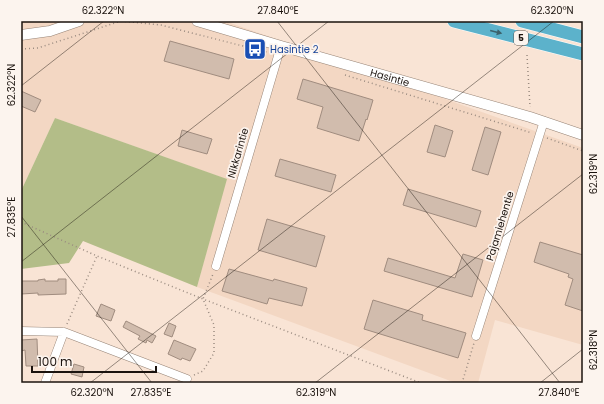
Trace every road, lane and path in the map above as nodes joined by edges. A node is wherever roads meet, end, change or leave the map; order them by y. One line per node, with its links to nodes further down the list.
1 (79, 21): 6 (street)
2 (121, 21): 8 (path); 9 (path)
3 (197, 21): 9 (street, Hasintie)
4 (454, 21): 10 (highway, 5, one-way to 10)
5 (522, 21): 7 (highway, 5)
6 (21, 34)
7 (583, 37)
8 (21, 49)
9 (279, 51): 13 (street, Hasintie); 20 (street, Nikkarintie)
10 (583, 54)
11 (527, 55): 13 (path)
12 (342, 74): 15 (path)
13 (530, 117): 14 (street, Hasintie)
14 (544, 121): 15 (street, Pajamiehentie); 16 (street, Hasintie)
15 (539, 135): 17 (path); 24 (street, Pajamiehentie)
16 (583, 135)
17 (583, 151)
18 (21, 222): 19 (path)
19 (97, 256): 21 (path); 23 (path)
20 (216, 266): 21 (path)
21 (203, 299): 25 (path); 27 (path)
22 (21, 331): 23 (street)
23 (64, 332): 25 (street); 26 (street)
24 (476, 336): 28 (path)
25 (187, 379)
26 (45, 383)
27 (421, 383)
28 (462, 383)

